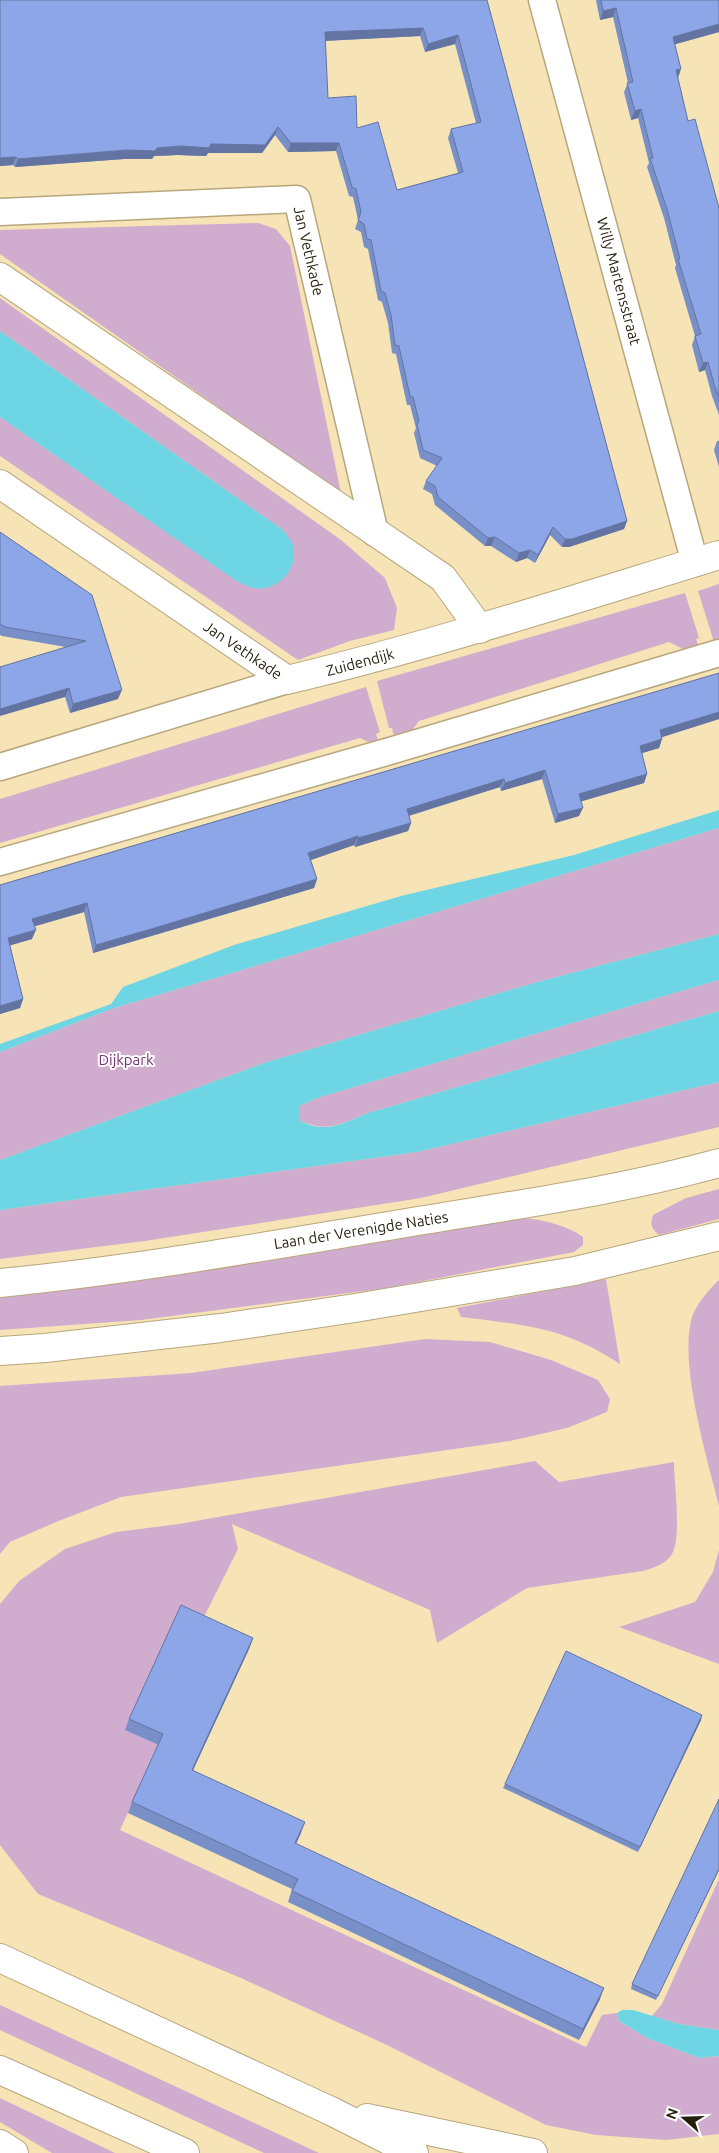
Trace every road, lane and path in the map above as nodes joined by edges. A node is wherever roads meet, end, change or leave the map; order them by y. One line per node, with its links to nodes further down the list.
1 (542, 0): 6 (street, Willy Martensstraat)
2 (0, 212): 5 (street, Jan Vethkade)
3 (0, 277): 5 (main road)
4 (0, 484): 9 (main road, Jan Vethkade)
5 (375, 533): 7 (main road)
6 (707, 559): 7 (main road, Zuidendijk)
7 (480, 629): 9 (main road, Zuidendijk)
8 (719, 653): 11 (street)
9 (287, 680): 10 (street, Zuidendijk)
10 (0, 766)
11 (0, 862)
12 (719, 1163): 14 (main road, Laan der Verenigde Naties)
13 (719, 1236): 15 (main road)
14 (0, 1283)
15 (0, 1351)
16 (0, 1958): 18 (main road)
17 (0, 2070): 21 (main road)
18 (331, 2111): 22 (main road); 23 (main road)
19 (0, 2144): 20 (main road)
20 (14, 2153)
21 (185, 2153)
22 (414, 2153)
23 (533, 2153)

